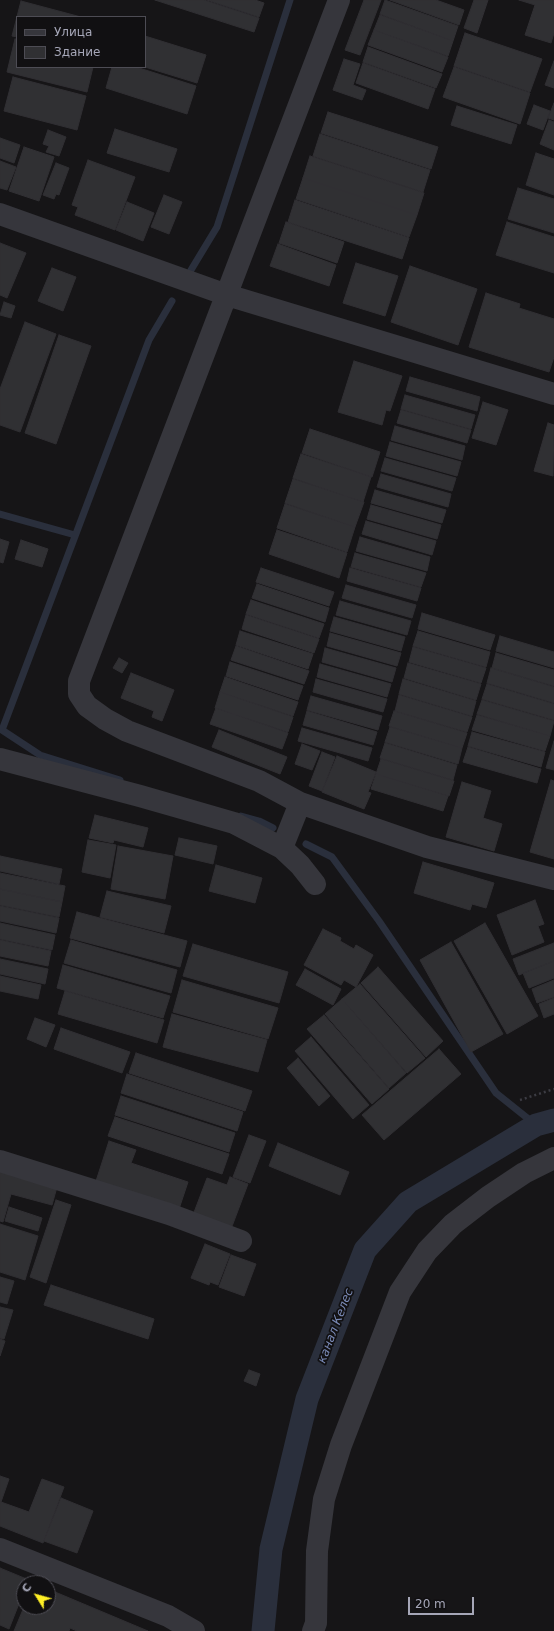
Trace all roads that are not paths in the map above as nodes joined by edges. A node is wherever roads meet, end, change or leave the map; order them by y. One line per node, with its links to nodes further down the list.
1 (339, 0): 3 (street)
2 (0, 214): 3 (street)
3 (227, 296): 4 (street); 6 (street)
4 (554, 394)
5 (0, 759): 7 (street)
6 (300, 803): 7 (street); 8 (street)
7 (282, 848): 9 (street)
8 (554, 879)
9 (314, 884)
10 (554, 1158): 15 (street)
11 (0, 1161): 12 (street)
12 (241, 1241)
13 (0, 1549): 14 (street)
14 (194, 1631)
15 (313, 1631)

